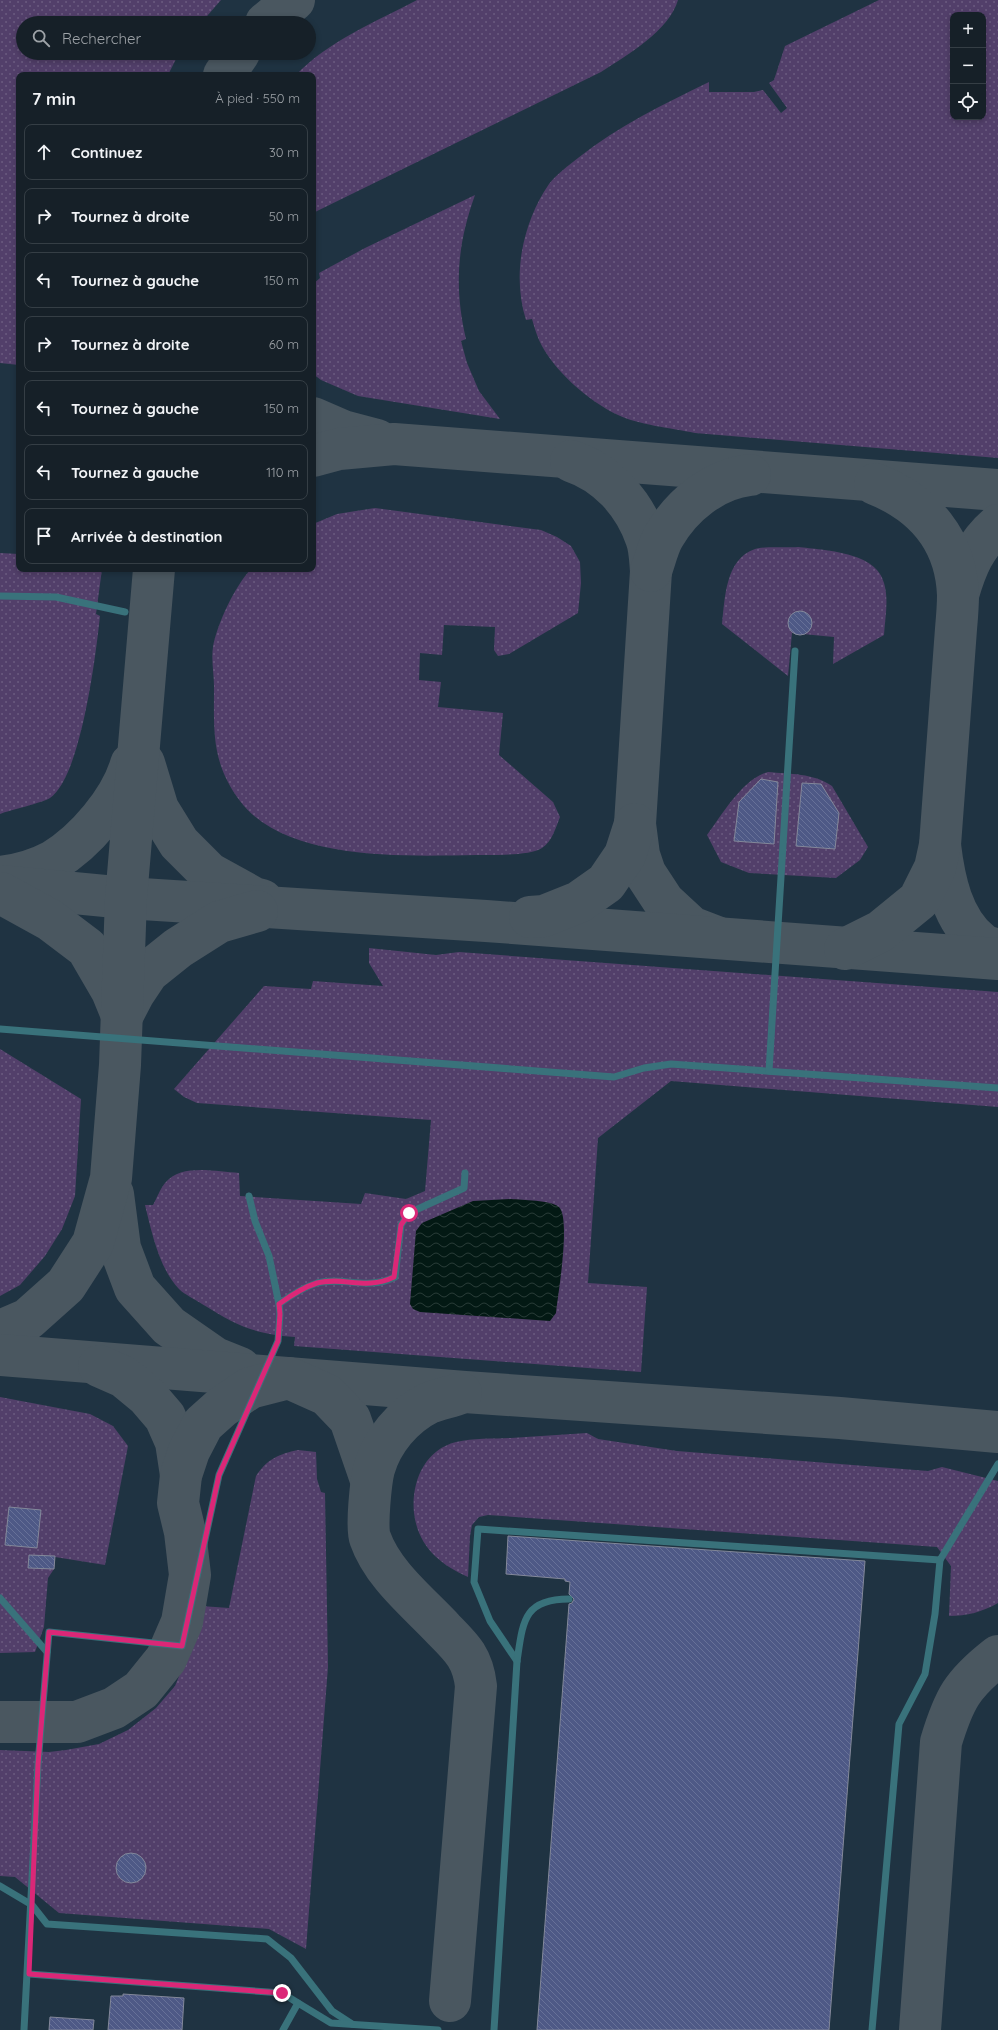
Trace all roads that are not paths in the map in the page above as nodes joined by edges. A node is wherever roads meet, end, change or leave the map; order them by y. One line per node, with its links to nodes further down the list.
1 (0, 596): 2 (lane)
2 (125, 612)
3 (795, 651): 5 (lane)
4 (0, 1029): 5 (lane)
5 (770, 1071): 6 (lane)
6 (998, 1088)
7 (465, 1173): 9 (lane)
8 (249, 1196): 9 (lane)
9 (279, 1304): 14 (lane)
10 (998, 1464): 11 (lane)
11 (940, 1560): 15 (lane); 25 (lane)
12 (0, 1598): 14 (lane)
13 (569, 1599): 15 (lane)
14 (47, 1652): 17 (lane)
15 (517, 1661): 24 (lane)
16 (0, 1886): 17 (lane)
17 (32, 1904): 18 (lane); 20 (lane)
18 (29, 1974): 19 (lane); 21 (lane)
19 (298, 2003): 20 (lane); 22 (lane)
20 (352, 2024): 23 (lane)
21 (24, 2030)
22 (283, 2030)
23 (438, 2030)
24 (494, 2030)
25 (872, 2030)

